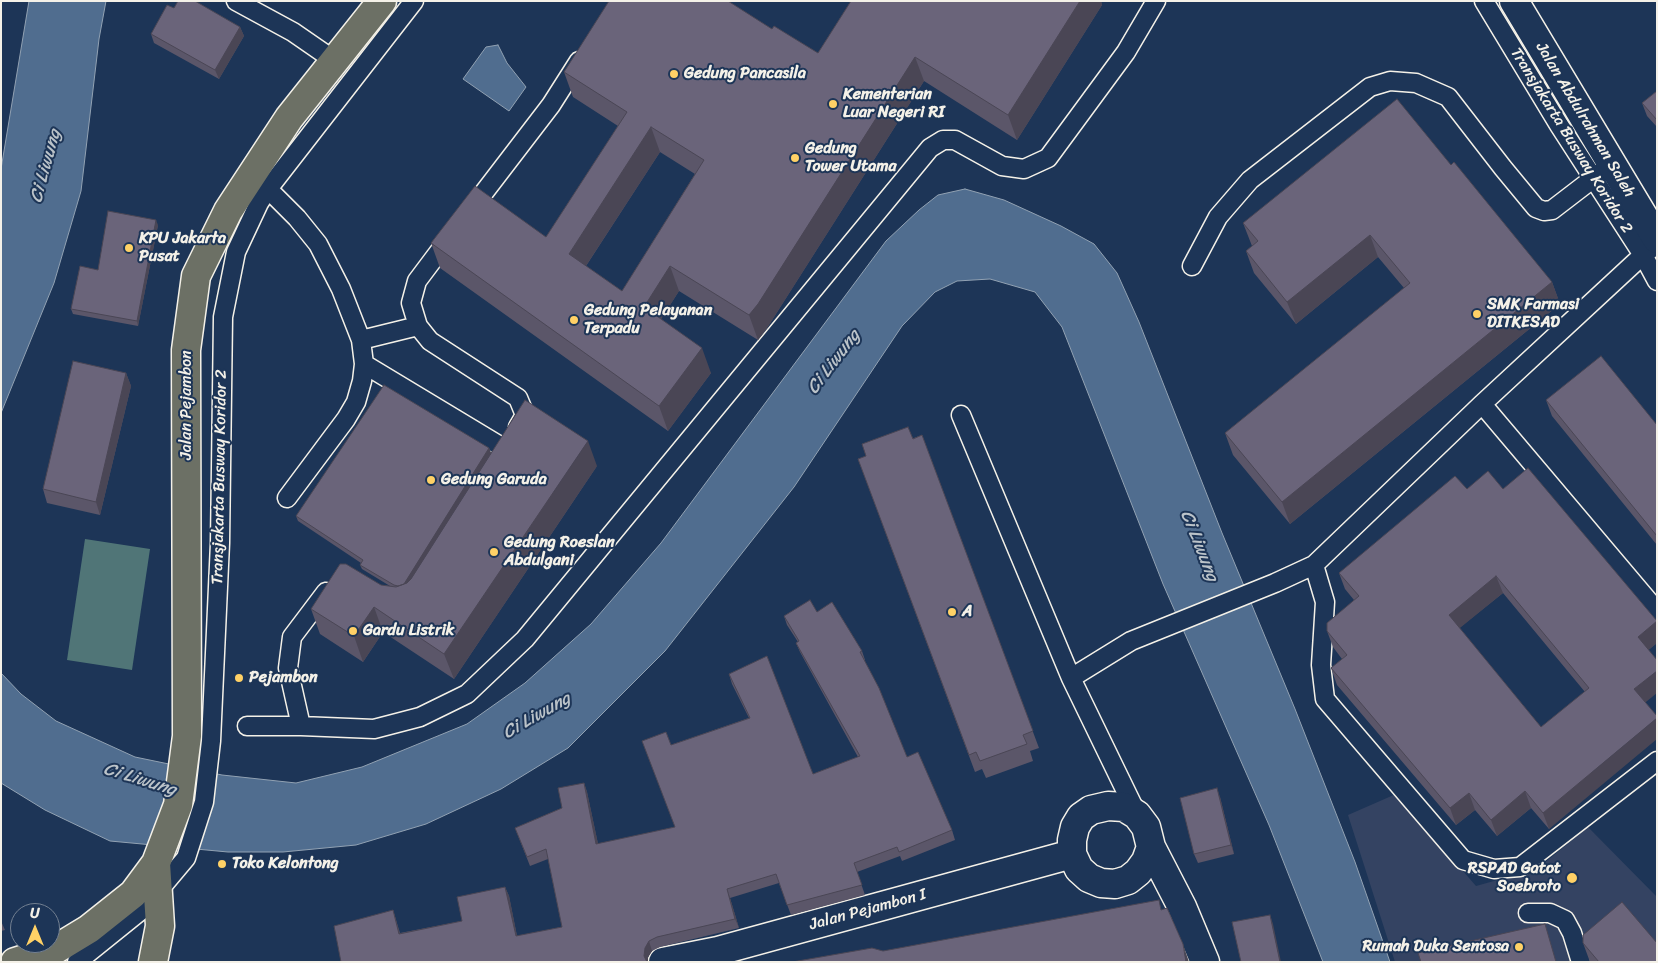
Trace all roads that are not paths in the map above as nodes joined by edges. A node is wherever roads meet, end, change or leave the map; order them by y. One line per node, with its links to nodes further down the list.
1 (236, 1): 8 (lane)
2 (382, 1): 8 (main road, Jalan Pejambon)
3 (414, 1): 10 (lane, Transjakarta Busway Koridor 2)
4 (1156, 1): 28 (lane)
5 (1484, 1): 9 (lane, Transjakarta Busway Koridor 2)
6 (1514, 1): 9 (street, Jalan Abdulrahman Saleh)
7 (586, 49): 15 (lane)
8 (335, 60): 10 (main road, Jalan Pejambon)
9 (1603, 171): 12 (street, Jalan Abdulrahman Saleh); 13 (lane)
10 (260, 181): 16 (lane); 29 (lane, Transjakarta Busway Koridor 2); 29 (main road, Jalan Pejambon)
11 (1657, 244): 12 (lane)
12 (1650, 247): 14 (lane); 18 (lane)
13 (1192, 266)
14 (1657, 281)
15 (418, 326): 16 (lane); 20 (lane)
16 (361, 340): 17 (lane)
17 (364, 364): 20 (lane); 22 (lane)
18 (1482, 404): 23 (lane); 25 (lane)
19 (961, 414): 26 (lane)
20 (505, 449): 21 (lane)
21 (495, 465)
22 (287, 498)
23 (1314, 565): 26 (lane); 30 (lane)
24 (338, 582): 28 (lane)
25 (1657, 611)
26 (1070, 678): 31 (lane)
27 (247, 726): 28 (lane)
28 (301, 726)
29 (199, 738): 34 (main road, Jalan Pejambon); 35 (lane, Transjakarta Busway Koridor 2)
30 (1657, 761)
31 (1138, 815): 32 (street); 33 (street)
32 (1151, 847): 33 (street); 36 (street)
33 (1072, 854): 42 (street, Jalan Pejambon I)
34 (157, 860): 35 (main road, Jalan Pejambon); 39 (main road, Jalan Pejambon)
35 (158, 892): 40 (lane, Transjakarta Busway Koridor 2); 41 (main road, Jalan Pejambon)
36 (1182, 907): 37 (street); 43 (street)
37 (1153, 912)
38 (1528, 913): 44 (lane)
39 (15, 962)
40 (77, 962)
41 (153, 962)
42 (663, 962)
43 (1206, 962)
44 (1580, 962)

